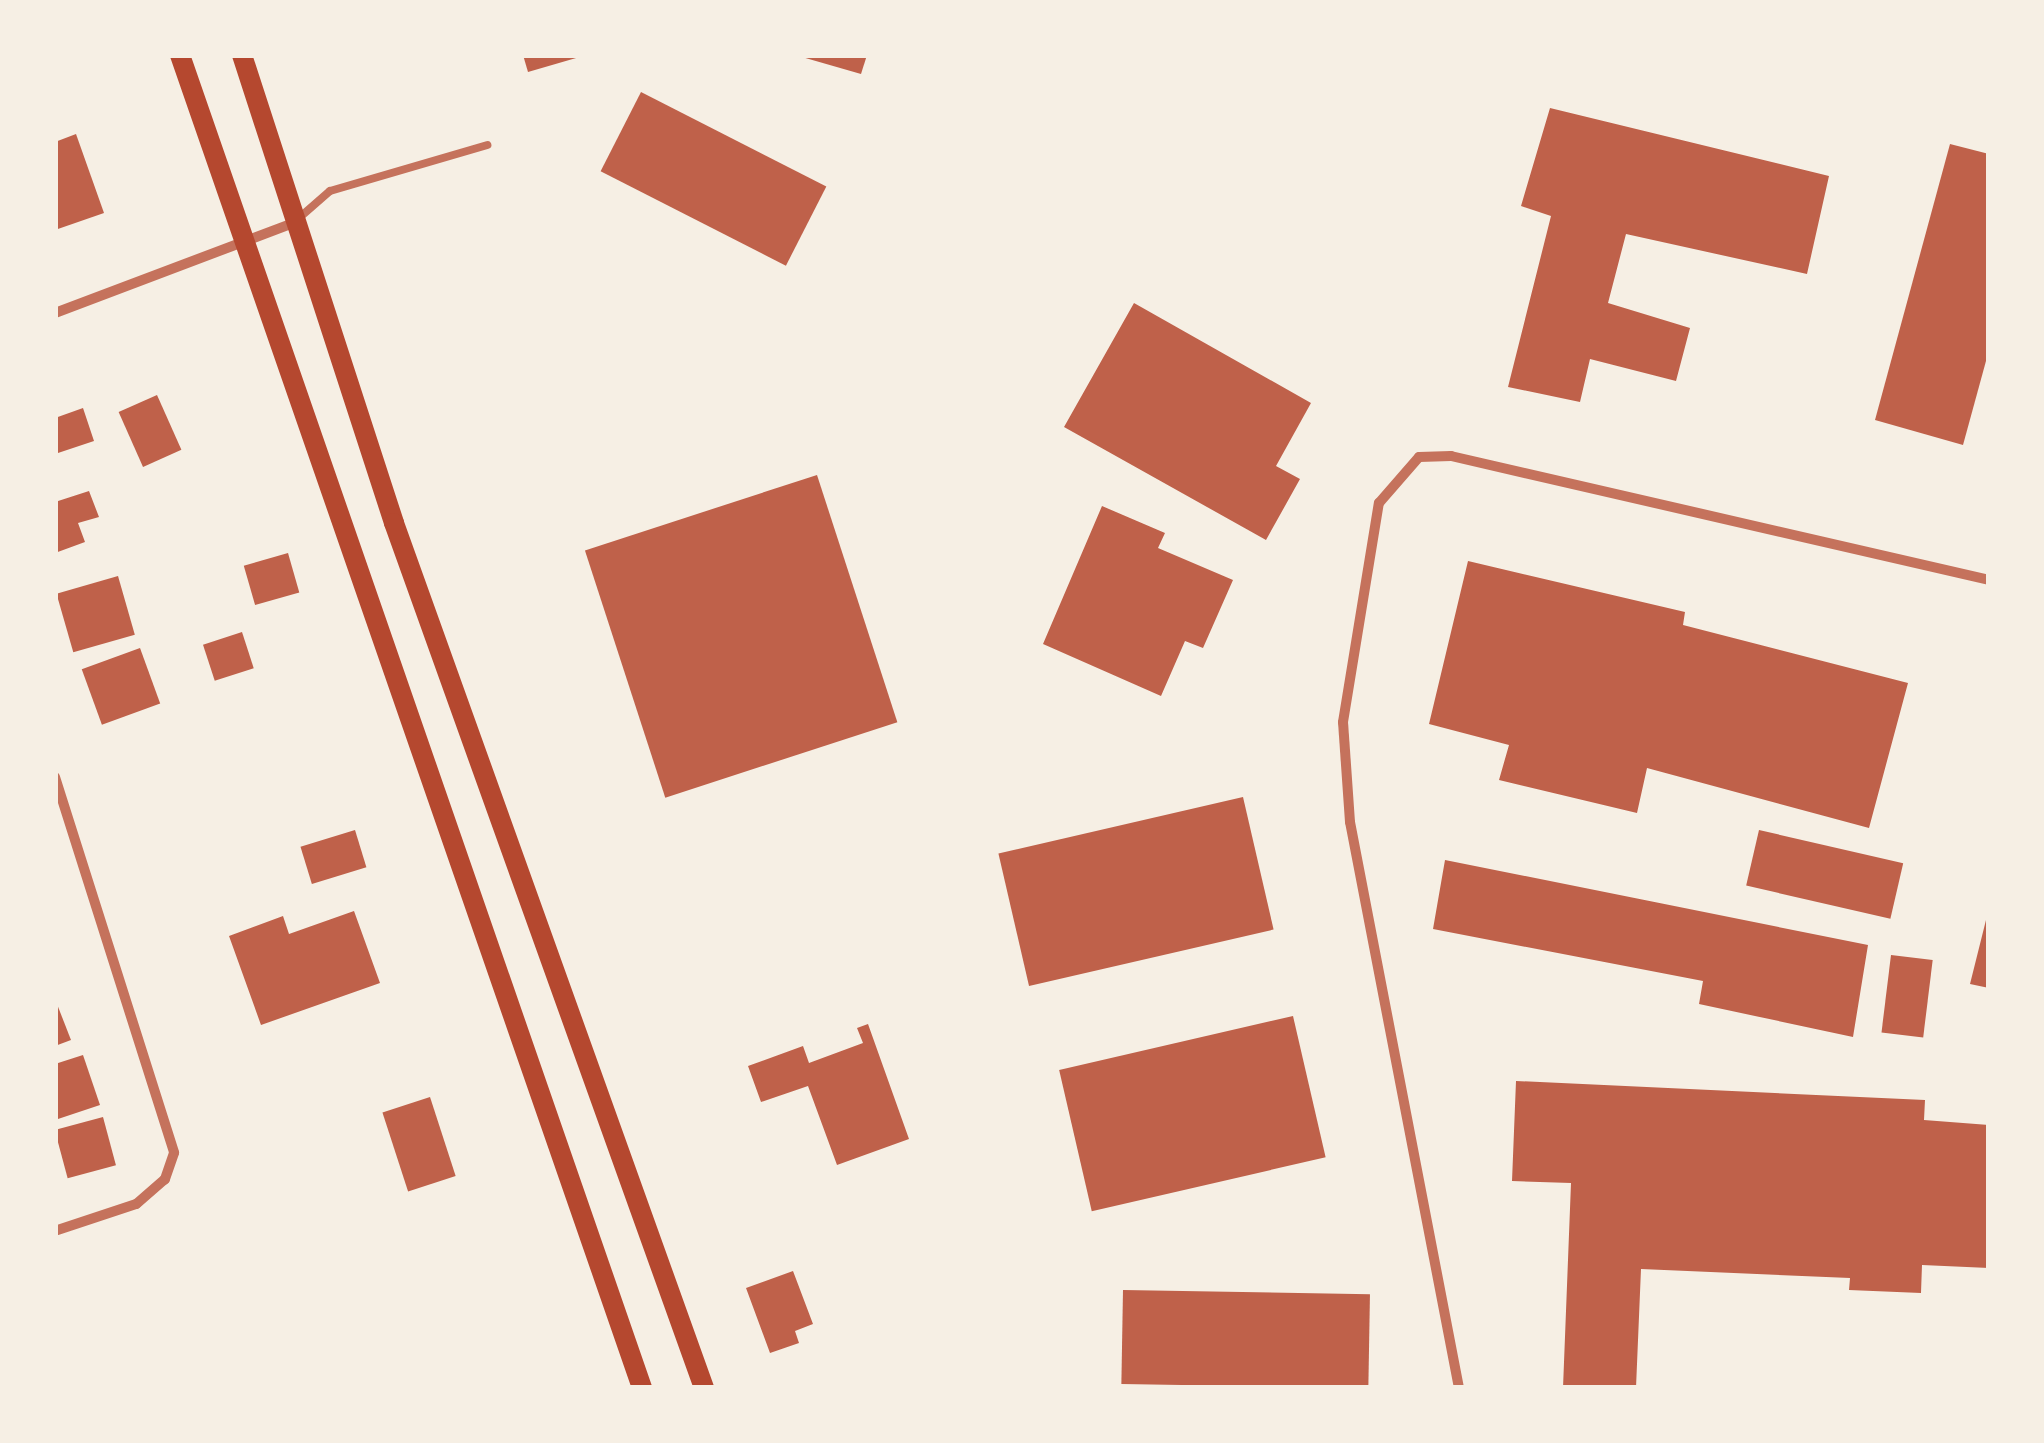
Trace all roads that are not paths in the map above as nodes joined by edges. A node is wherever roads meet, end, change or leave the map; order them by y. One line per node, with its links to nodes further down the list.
1 (180, 55): 5 (main road)
2 (242, 55): 4 (main road)
3 (486, 145): 4 (lane)
4 (296, 222): 5 (street); 11 (main road)
5 (244, 241): 6 (street); 10 (main road)
6 (55, 313)
7 (1989, 580): 12 (street)
8 (55, 777): 9 (street)
9 (55, 1231)
10 (642, 1388)
11 (704, 1388)
12 (1458, 1388)

